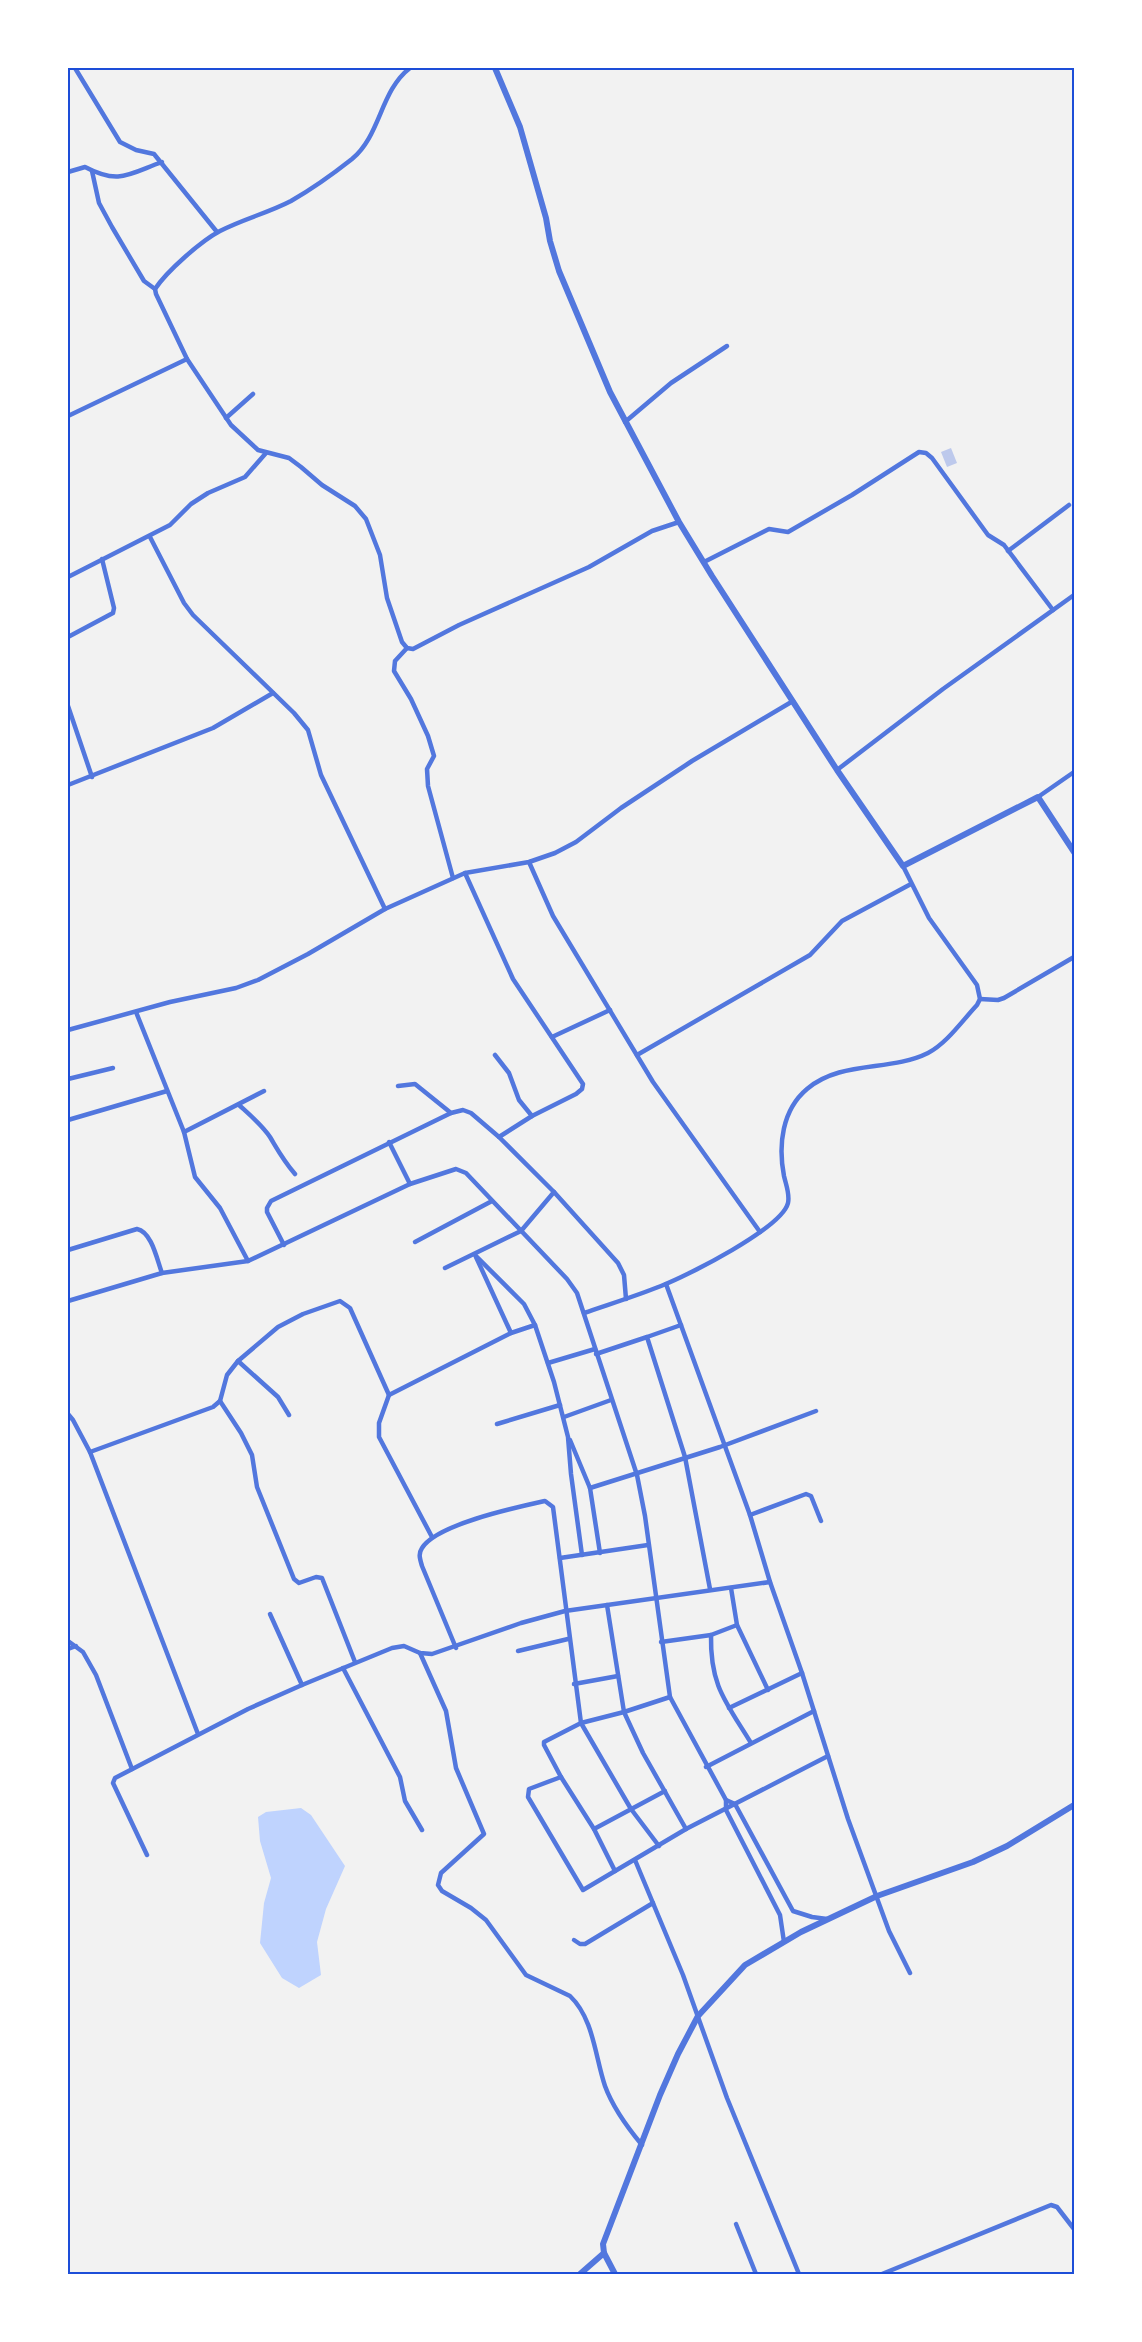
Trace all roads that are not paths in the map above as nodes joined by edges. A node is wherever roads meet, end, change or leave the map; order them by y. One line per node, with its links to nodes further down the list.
1 (75, 68): 4 (street)
2 (410, 68): 7 (street)
3 (495, 68): 14 (street)
4 (162, 162): 5 (street); 7 (street)
5 (92, 171): 6 (street); 8 (street)
6 (68, 172)
7 (217, 232): 8 (street)
8 (155, 289): 10 (street)
9 (727, 346): 14 (street)
10 (187, 359): 12 (street); 13 (street)
11 (253, 394): 13 (street)
12 (68, 416)
13 (226, 418): 15 (street)
14 (625, 422): 17 (street)
15 (266, 453): 18 (street); 26 (street)
16 (1069, 505): 19 (street)
17 (679, 522): 21 (street); 26 (street)
18 (150, 537): 20 (street); 27 (street)
19 (1008, 551): 21 (street); 24 (street)
20 (102, 559): 22 (street); 25 (street)
21 (704, 562): 28 (street)
22 (68, 577)
23 (1074, 595): 24 (street)
24 (1053, 610): 30 (street)
25 (68, 637)
26 (407, 648): 39 (street)
27 (273, 693): 32 (street); 41 (street)
28 (793, 701): 30 (street); 36 (street)
29 (68, 706): 32 (street)
30 (837, 770): 37 (street)
31 (1074, 772): 34 (street)
32 (92, 777): 33 (street)
33 (68, 785)
34 (1038, 797): 35 (street); 37 (street)
35 (1074, 852)
36 (529, 862): 38 (street); 44 (street)
37 (903, 866): 40 (street)
38 (465, 873): 39 (street); 47 (street)
39 (453, 878): 41 (street)
40 (911, 884): 43 (street); 49 (street)
41 (386, 909): 45 (street)
42 (1074, 957): 43 (street)
43 (980, 999): 67 (street)
44 (610, 1010): 47 (street); 49 (street)
45 (136, 1012): 46 (street); 53 (street)
46 (68, 1030)
47 (552, 1037): 57 (street)
48 (495, 1055): 57 (street)
49 (637, 1055): 67 (street)
50 (113, 1068): 51 (street)
51 (68, 1079)
52 (398, 1086): 56 (street)
53 (167, 1091): 58 (street); 59 (street)
54 (264, 1091): 55 (street)
55 (239, 1105): 59 (street); 62 (street)
56 (451, 1113): 60 (street); 61 (street)
57 (532, 1116): 60 (street)
58 (68, 1120)
59 (184, 1132): 72 (street)
60 (499, 1137): 64 (street)
61 (388, 1142): 63 (street); 69 (street)
62 (295, 1174)
63 (410, 1184): 65 (street); 69 (street)
64 (554, 1192): 66 (street); 76 (street)
65 (492, 1201): 66 (street); 68 (street)
66 (521, 1231): 71 (street); 78 (street)
67 (760, 1232): 75 (street)
68 (415, 1242)
69 (284, 1245): 72 (street)
70 (68, 1250): 74 (street)
71 (475, 1255): 73 (street); 79 (street); 81 (street)
72 (248, 1261): 74 (street)
73 (445, 1268)
74 (162, 1273): 77 (street)
75 (666, 1284): 76 (street); 80 (street)
76 (626, 1299): 78 (street)
77 (68, 1301)
78 (584, 1313): 83 (street)
79 (536, 1325): 81 (street); 85 (street)
80 (681, 1325): 82 (street); 96 (street)
81 (511, 1333): 86 (street)
82 (647, 1337): 83 (street); 98 (street)
83 (596, 1351): 85 (street); 87 (street)
84 (238, 1361): 86 (street); 88 (street); 92 (street)
85 (548, 1363): 89 (street)
86 (389, 1395): 103 (street)
87 (611, 1400): 93 (street); 99 (street)
88 (220, 1401): 97 (street); 125 (street)
89 (560, 1405): 93 (street); 94 (street)
90 (816, 1411): 96 (street)
91 (68, 1414): 97 (street)
92 (289, 1415)
93 (564, 1417): 95 (street)
94 (498, 1424)
95 (568, 1437): 100 (street); 106 (street)
96 (725, 1445): 98 (street); 101 (street)
97 (90, 1452): 137 (street)
98 (685, 1457): 99 (street); 110 (street)
99 (637, 1475): 100 (street); 104 (street)
100 (590, 1488): 105 (street)
101 (750, 1515): 102 (street); 108 (street)
102 (821, 1521)
103 (432, 1538): 107 (street); 121 (street)
104 (648, 1545): 105 (street); 111 (street)
105 (600, 1553): 106 (street)
106 (582, 1555): 107 (street)
107 (560, 1558): 113 (street)
108 (770, 1582): 109 (street); 127 (street)
109 (731, 1588): 110 (street); 115 (street)
110 (710, 1590): 111 (street)
111 (656, 1597): 112 (street); 119 (street)
112 (607, 1605): 113 (street); 128 (street)
113 (566, 1611): 117 (street); 121 (street)
114 (270, 1614): 129 (street)
115 (737, 1625): 116 (street); 131 (street)
116 (711, 1635): 119 (street); 133 (street)
117 (568, 1639): 123 (street); 130 (street)
118 (68, 1641): 120 (street)
119 (662, 1642): 132 (street)
120 (76, 1646): 122 (street); 141 (street)
121 (456, 1648): 124 (street)
122 (68, 1649)
123 (518, 1651)
124 (420, 1653): 125 (street); 165 (street)
125 (355, 1662): 126 (street)
126 (343, 1668): 129 (street); 151 (street)
127 (802, 1673): 131 (street); 135 (street)
128 (618, 1676): 130 (street); 134 (street)
129 (302, 1684): 137 (street)
130 (574, 1684): 136 (street)
131 (768, 1690): 133 (street)
132 (670, 1697): 134 (street); 140 (street)
133 (729, 1708): 138 (street)
134 (624, 1712): 136 (street); 143 (street)
135 (814, 1712): 138 (street); 139 (street)
136 (581, 1723): 142 (street); 147 (street)
137 (198, 1734): 141 (street)
138 (751, 1743): 140 (street)
139 (828, 1756): 145 (street); 156 (street)
140 (706, 1767): 144 (street)
141 (132, 1769): 153 (street)
142 (561, 1777): 149 (street); 155 (street)
143 (665, 1791): 147 (street); 150 (street)
144 (726, 1800): 145 (street); 148 (street)
145 (735, 1804): 148 (street); 158 (street)
146 (1074, 1805): 156 (street)
147 (631, 1809): 149 (street); 152 (street)
148 (726, 1810): 150 (street); 159 (street)
149 (594, 1829): 155 (street)
150 (686, 1829): 152 (street)
151 (422, 1830)
152 (659, 1846): 154 (street)
153 (147, 1856)
154 (635, 1860): 155 (street); 157 (street)
155 (615, 1870)
156 (877, 1896): 160 (street); 163 (street)
157 (653, 1903): 161 (street); 164 (street)
158 (791, 1908): 159 (street); 160 (street)
159 (780, 1916): 162 (street)
160 (831, 1920): 162 (street)
161 (574, 1940)
162 (784, 1942): 164 (street)
163 (910, 1973)
164 (698, 2016): 165 (street); 174 (street)
165 (642, 2145): 169 (street)
166 (1072, 2219): 168 (street); 170 (street)
167 (736, 2224): 173 (street)
168 (1074, 2229)
169 (604, 2253): 171 (street); 172 (street)
170 (896, 2267): 175 (street); 176 (street)
171 (580, 2274)
172 (615, 2274)
173 (756, 2274)
174 (799, 2274)
175 (882, 2274)
176 (900, 2274)

